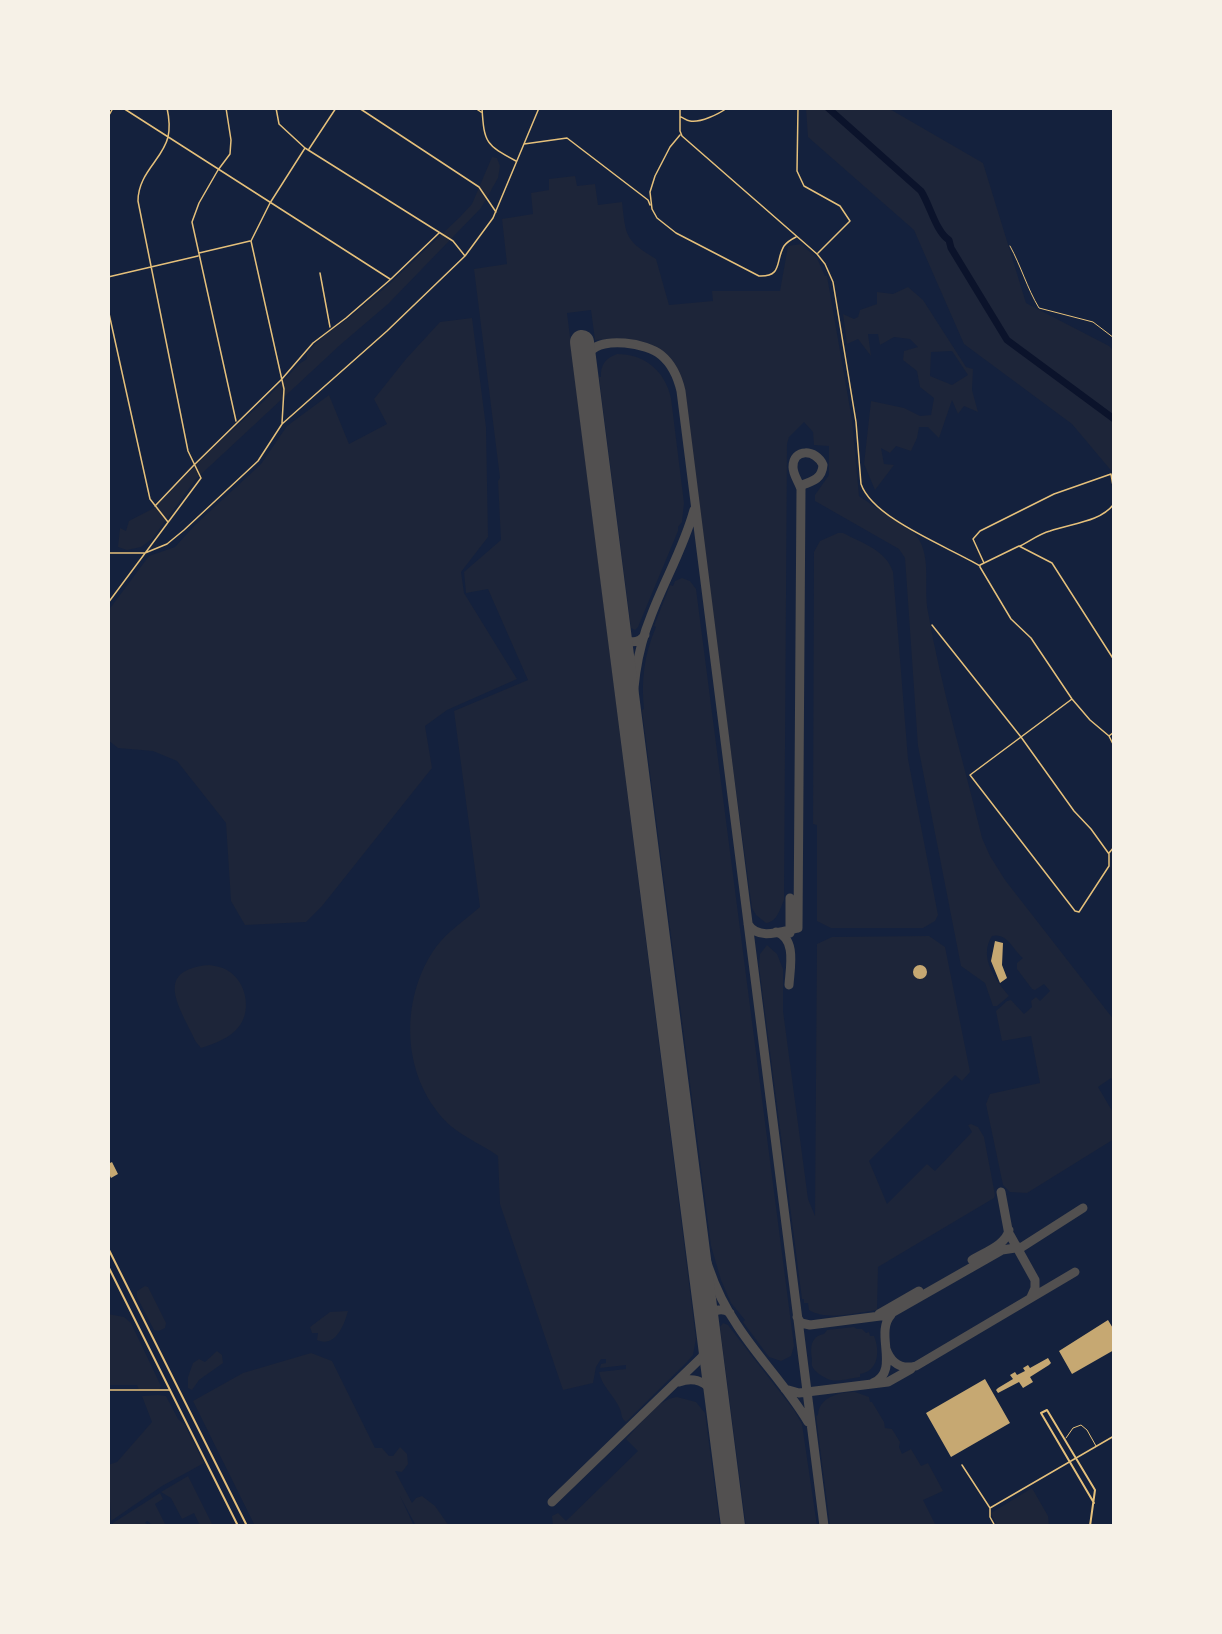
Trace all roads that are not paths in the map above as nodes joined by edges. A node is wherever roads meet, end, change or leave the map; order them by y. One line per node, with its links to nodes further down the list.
1 (113, 108): 16 (street)
2 (123, 108): 18 (street)
3 (167, 108): 18 (street)
4 (225, 108): 22 (street)
5 (276, 108): 20 (street)
6 (336, 108): 20 (street)
7 (359, 108): 25 (street)
8 (475, 108): 14 (street)
9 (482, 108): 14 (street)
10 (539, 108): 19 (street)
11 (680, 108): 15 (street)
12 (727, 108): 15 (street)
13 (798, 108): 29 (street)
14 (482, 112): 21 (street)
15 (680, 116): 17 (street)
16 (108, 117)
17 (681, 135): 24 (street); 27 (street)
18 (168, 138): 22 (street); 32 (street)
19 (524, 144): 21 (street); 24 (street)
20 (307, 149): 23 (street); 26 (street)
21 (516, 161): 25 (street)
22 (218, 170): 23 (street); 30 (street)
23 (270, 203): 28 (street); 35 (street)
24 (652, 209): 27 (street)
25 (496, 212): 31 (street)
26 (439, 233): 31 (street); 35 (street)
27 (797, 236): 29 (street)
28 (251, 241): 30 (street); 38 (street)
29 (817, 254): 50 (street)
30 (198, 255): 32 (street); 39 (street)
31 (465, 256): 40 (street)
32 (150, 268): 34 (street); 41 (street)
33 (320, 273): 37 (street)
34 (108, 277)
35 (391, 279): 37 (street)
36 (108, 309): 44 (street)
37 (331, 328): 38 (street)
38 (281, 380): 39 (street); 40 (street)
39 (236, 423): 41 (street)
40 (282, 424): 48 (street)
41 (194, 465): 44 (street); 45 (street)
42 (1114, 492): 49 (street)
43 (1114, 504): 46 (street)
44 (155, 506): 45 (street)
45 (168, 522): 48 (street)
46 (1019, 546): 49 (street); 53 (street)
47 (108, 553): 48 (street)
48 (146, 553): 51 (street)
49 (984, 564): 50 (street)
50 (980, 566): 54 (street)
51 (108, 603)
52 (932, 625): 57 (street)
53 (1114, 660)
54 (1072, 699): 56 (street); 57 (street)
55 (1114, 732): 56 (street)
56 (1109, 736): 58 (street)
57 (1021, 737): 60 (street); 60 (street)
58 (1114, 746)
59 (1114, 847): 60 (street)
60 (1109, 854)
61 (108, 1248): 63 (main road)
62 (108, 1266): 64 (main road)
63 (150, 1330): 64 (main road); 76 (main road)
64 (142, 1334): 66 (main road)
65 (108, 1390): 66 (street)
66 (171, 1390): 75 (main road)
67 (1114, 1436): 69 (street)
68 (1066, 1440): 69 (lane); 70 (main road); 71 (main road)
69 (1096, 1446): 70 (street)
70 (1077, 1458): 71 (street); 73 (main road)
71 (1070, 1461): 73 (main road); 74 (street)
72 (962, 1465): 74 (street)
73 (1094, 1503): 78 (main road)
74 (990, 1508): 77 (street)
75 (238, 1526)
76 (247, 1526)
77 (995, 1526)
78 (1090, 1526)

